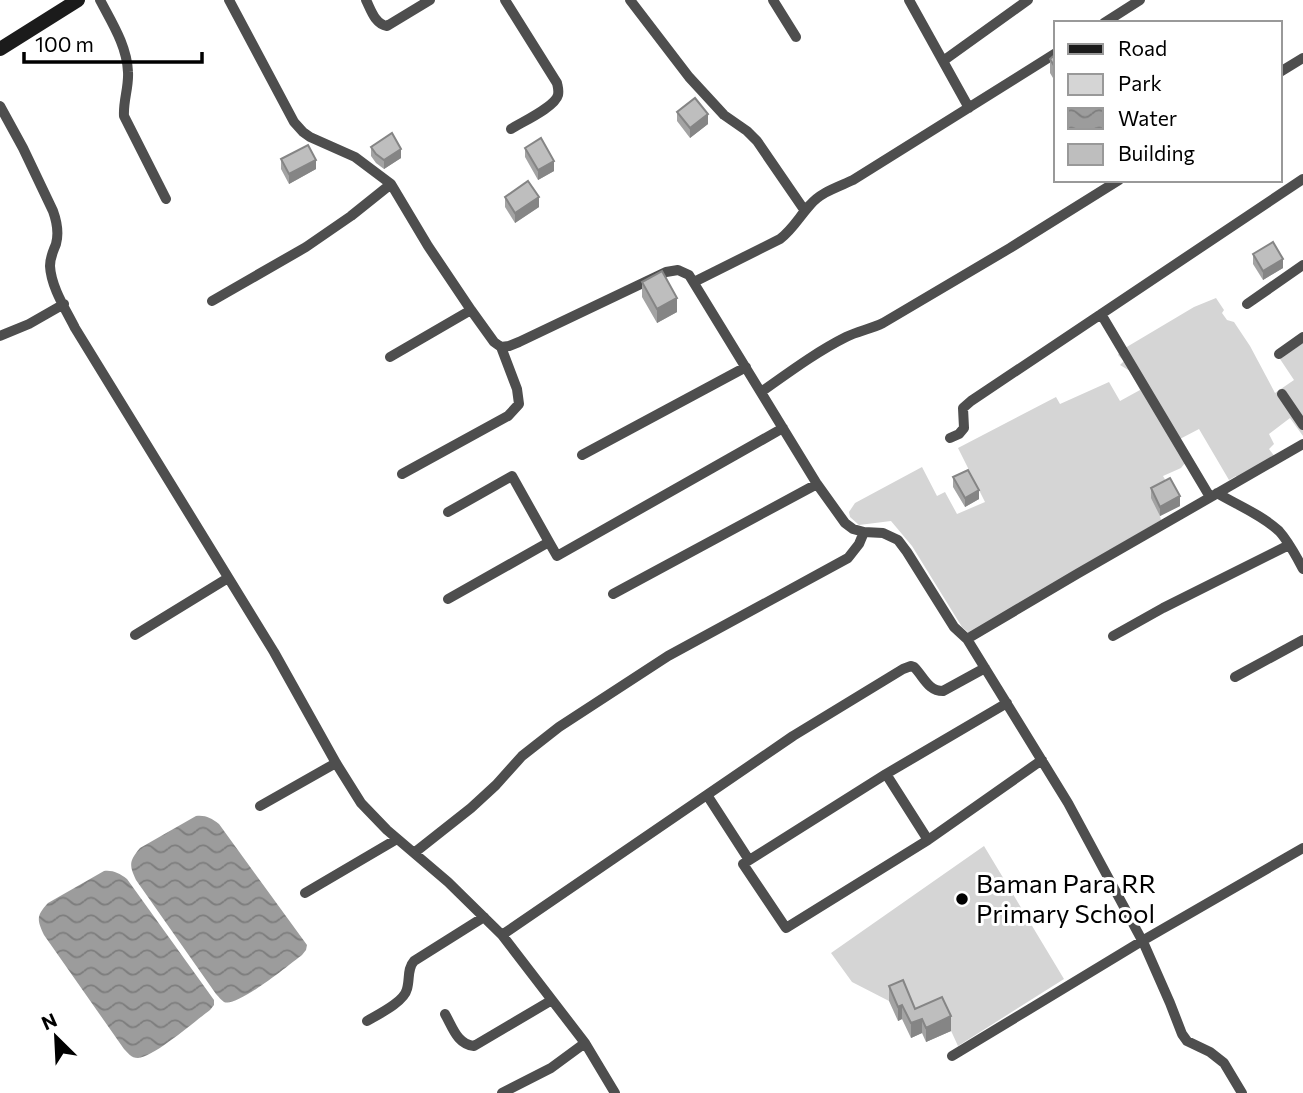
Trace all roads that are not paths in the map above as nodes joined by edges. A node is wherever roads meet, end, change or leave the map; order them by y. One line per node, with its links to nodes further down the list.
1 (78, 0): 14 (main road)
2 (100, 0): 25 (street)
3 (229, 0): 24 (street)
4 (366, 0): 5 (street)
5 (430, 0)
6 (505, 0): 21 (street)
7 (630, 0): 26 (street)
8 (774, 0): 13 (street)
9 (909, 0): 17 (street)
10 (1028, 0): 17 (street)
11 (1140, 0): 12 (street)
12 (1107, 21)
13 (796, 37)
14 (0, 49)
15 (1054, 54): 20 (street)
16 (1303, 58): 18 (street)
17 (943, 61): 20 (street)
18 (1282, 71)
19 (0, 106): 30 (street)
20 (969, 108): 26 (street)
21 (511, 129)
22 (1303, 179): 33 (street)
23 (1116, 182): 40 (street)
24 (391, 184): 29 (street); 32 (street)
25 (166, 199)
26 (805, 211): 28 (street)
27 (1303, 265): 31 (street)
28 (694, 282): 36 (street); 39 (street)
29 (212, 301)
30 (64, 304): 34 (street); 55 (street)
31 (1247, 304)
32 (471, 310): 36 (street); 38 (street)
33 (1101, 314): 44 (street); 49 (street)
34 (0, 336)
35 (1303, 337): 37 (street)
36 (500, 347): 47 (street)
37 (1279, 354)
38 (390, 357)
39 (746, 367): 40 (street); 46 (street)
40 (761, 392): 43 (street)
41 (1282, 394): 42 (street)
42 (1303, 425)
43 (783, 428): 48 (street); 52 (street)
44 (950, 438)
45 (1303, 444): 49 (street)
46 (582, 455)
47 (402, 474)
48 (817, 484): 51 (street); 56 (street)
49 (1214, 495): 53 (street); 60 (street)
50 (448, 512): 52 (street)
51 (864, 532): 60 (street); 73 (street)
52 (549, 541): 57 (street)
53 (1289, 545): 54 (street); 59 (street)
54 (1303, 569)
55 (228, 578): 58 (street); 66 (street)
56 (613, 594)
57 (448, 598)
58 (135, 635)
59 (1113, 636)
60 (967, 639): 62 (street)
61 (1303, 640): 63 (street)
62 (985, 668): 64 (street); 68 (street)
63 (1235, 677)
64 (1007, 703): 65 (street); 67 (street)
65 (1042, 760): 71 (street); 78 (street)
66 (336, 763): 69 (street); 70 (street)
67 (886, 774): 71 (street); 74 (street)
68 (707, 795): 74 (street); 77 (street)
69 (260, 806)
70 (397, 839): 73 (street); 75 (street)
71 (928, 840): 74 (street)
72 (1303, 848): 78 (street)
73 (414, 853): 76 (street)
74 (749, 860)
75 (305, 893)
76 (484, 917): 77 (street); 81 (street)
77 (502, 935): 79 (street)
78 (1142, 941): 83 (street); 86 (street)
79 (552, 1000): 80 (street); 82 (street)
80 (445, 1014)
81 (367, 1021)
82 (585, 1043): 84 (street); 85 (street)
83 (953, 1056)
84 (502, 1093)
85 (615, 1093)
86 (1242, 1093)

